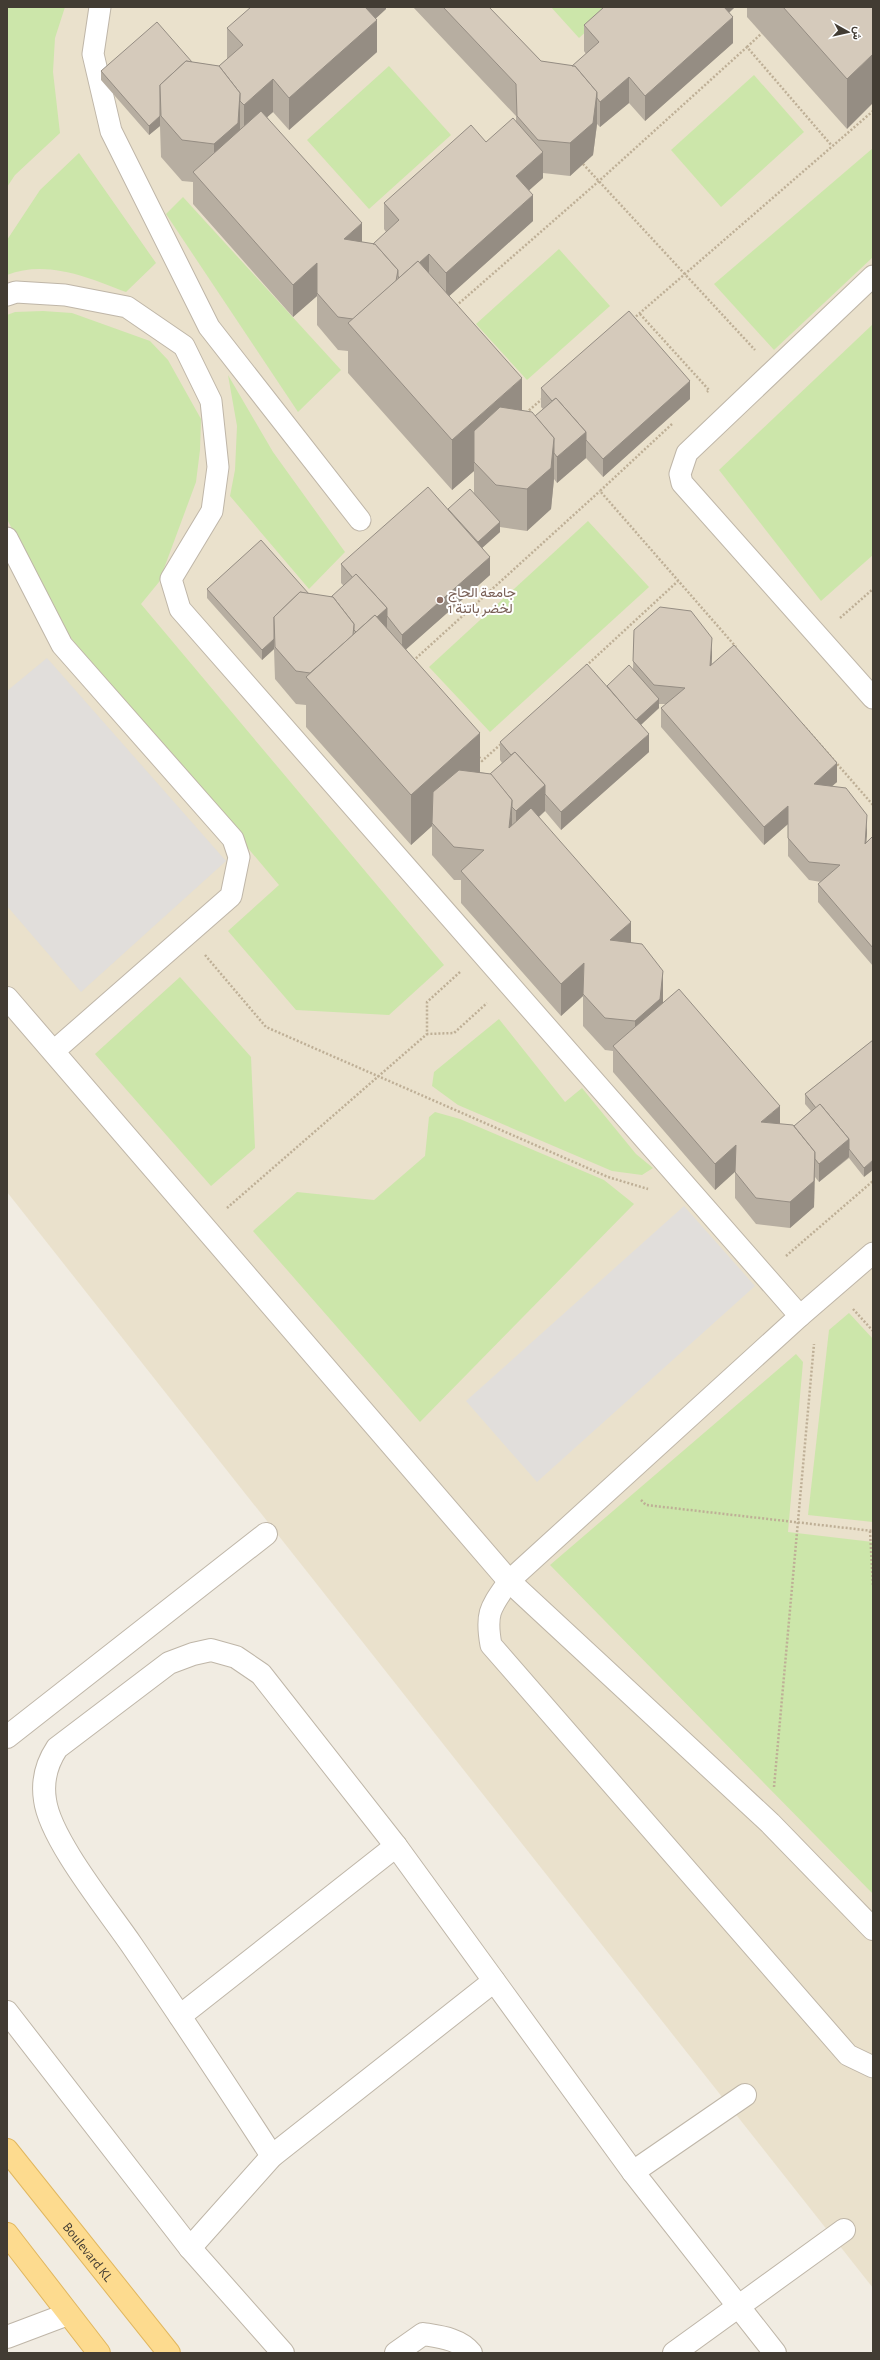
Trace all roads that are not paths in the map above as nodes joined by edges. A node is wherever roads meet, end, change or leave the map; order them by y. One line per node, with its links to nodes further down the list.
1 (100, 7): 4 (lane)
2 (873, 276): 8 (lane)
3 (7, 295): 5 (lane)
4 (209, 327): 5 (lane); 6 (lane)
5 (184, 346): 12 (lane)
6 (360, 520)
7 (7, 538): 10 (lane)
8 (873, 698)
9 (7, 998): 10 (street)
10 (54, 1051): 14 (street)
11 (873, 1253): 12 (lane)
12 (800, 1316): 14 (lane)
13 (266, 1534): 15 (street)
14 (509, 1581): 17 (street); 21 (lane)
15 (7, 1737)
16 (396, 1846): 18 (street); 20 (street); 20 (street)
17 (873, 1929)
18 (494, 1981): 24 (street); 25 (street)
19 (7, 2012): 28 (street)
20 (180, 2016): 24 (street)
21 (873, 2067)
22 (745, 2095): 25 (street)
23 (7, 2150): 33 (main road, Boulevard KL)
24 (272, 2156): 28 (street)
25 (633, 2172): 29 (street)
26 (844, 2230): 29 (street)
27 (7, 2234): 30 (main road)
28 (190, 2248): 34 (street)
29 (737, 2305): 37 (street); 38 (street)
30 (68, 2314): 31 (street); 32 (main road)
31 (7, 2337)
32 (98, 2353)
33 (169, 2353)
34 (283, 2353)
35 (396, 2353): 36 (street)
36 (471, 2353)
37 (674, 2353)
38 (775, 2353)

